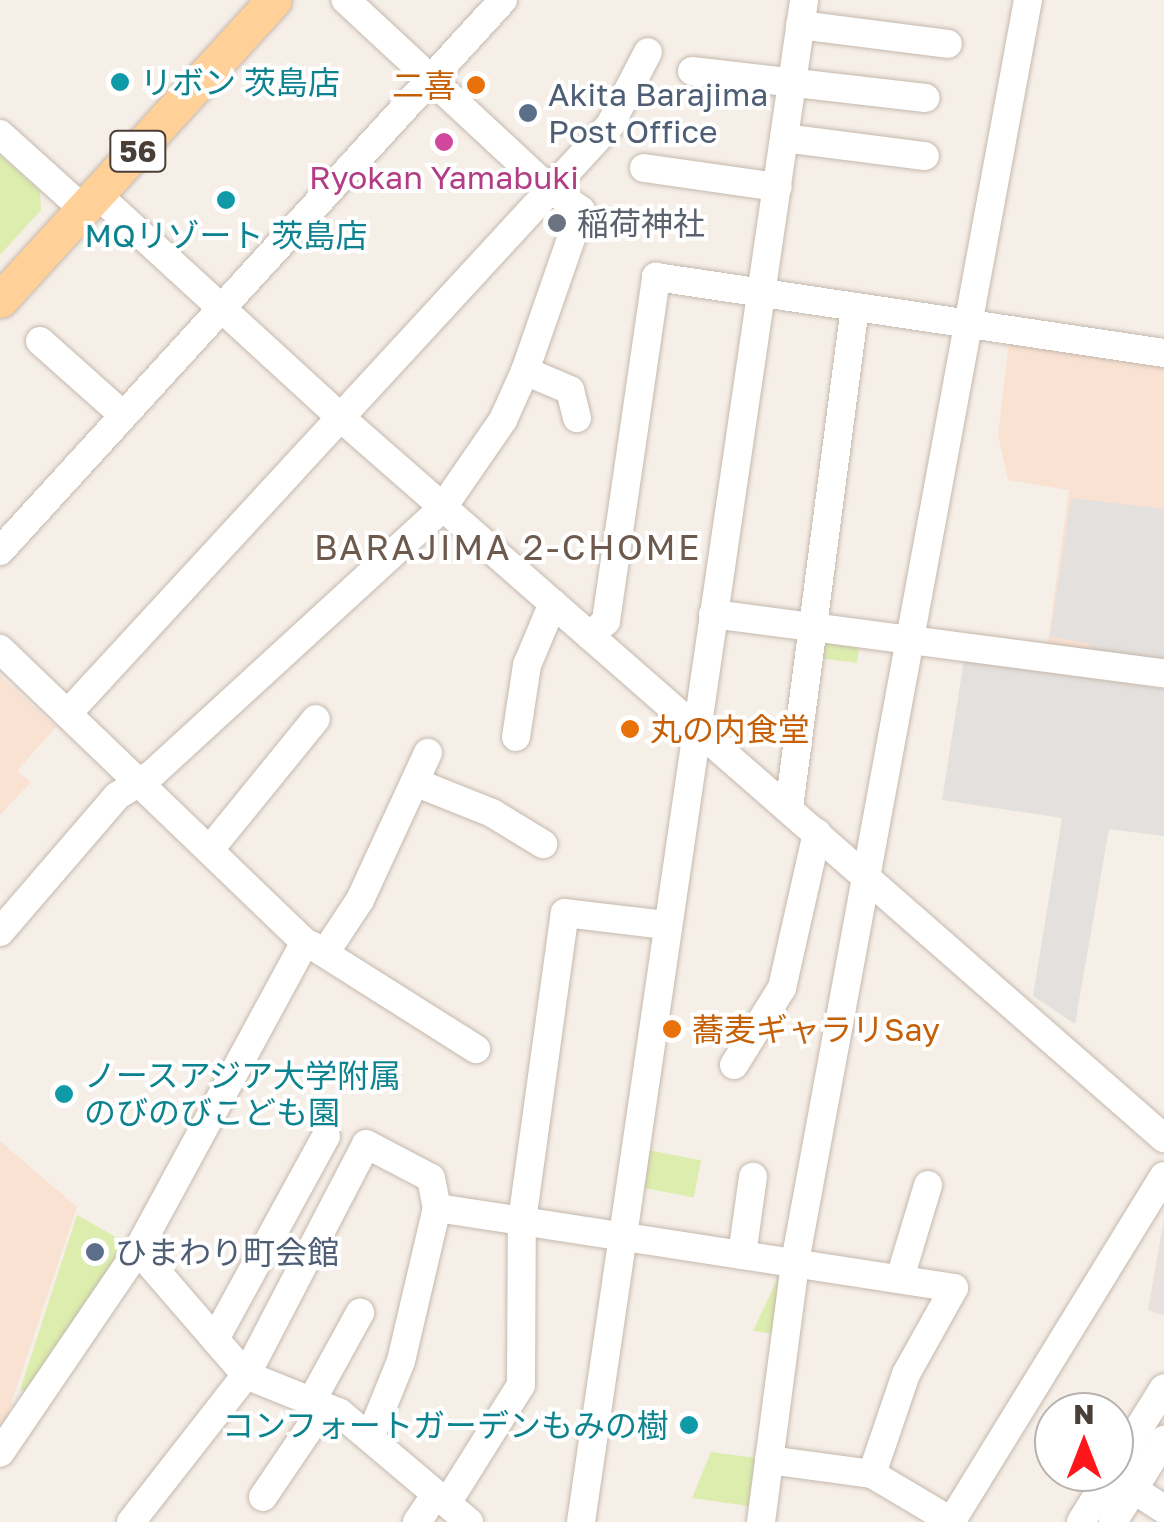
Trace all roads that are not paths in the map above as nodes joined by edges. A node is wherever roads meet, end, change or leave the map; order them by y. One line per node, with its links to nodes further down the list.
1 (274, 0): 18 (main road, 56)
2 (346, 0): 9 (street)
3 (503, 0): 9 (street)
4 (1028, 0): 23 (street)
5 (802, 13): 6 (street); 10 (street)
6 (948, 44)
7 (648, 52): 16 (street)
8 (692, 71): 10 (street)
9 (430, 76): 16 (street); 22 (street)
10 (793, 81): 11 (street); 13 (street)
11 (925, 98)
12 (0, 134): 18 (street)
13 (784, 138): 14 (street); 17 (street)
14 (925, 156)
15 (644, 168): 17 (street)
16 (548, 187): 26 (street); 28 (street)
17 (778, 187): 19 (street)
18 (91, 203): 20 (main road, 56); 22 (street)
19 (757, 293): 21 (street); 33 (street); 35 (street)
20 (0, 300)
21 (855, 307): 23 (street); 34 (street)
22 (221, 308): 27 (street); 28 (street)
23 (972, 326): 25 (street); 36 (street)
24 (40, 341): 27 (street)
25 (1164, 353)
26 (525, 371): 29 (street); 30 (street)
27 (123, 415): 31 (street)
28 (340, 417): 30 (street); 39 (street)
29 (577, 418)
30 (443, 507): 32 (street); 44 (street)
31 (0, 550)
32 (553, 604): 35 (street); 42 (street)
33 (713, 614): 34 (street); 41 (street)
34 (815, 627): 36 (street); 46 (street)
35 (590, 636): 41 (street)
36 (913, 639): 38 (street); 50 (street)
37 (0, 650): 39 (street)
38 (1164, 674)
39 (68, 713): 44 (street)
40 (316, 719): 49 (street)
41 (696, 731): 46 (street); 51 (street)
42 (516, 738)
43 (428, 753): 45 (street)
44 (134, 780): 49 (street); 52 (street)
45 (417, 783): 48 (street); 53 (street)
46 (789, 808): 47 (street)
47 (817, 833): 50 (street); 55 (street)
48 (543, 844)
49 (211, 848): 53 (street)
50 (870, 880): 57 (street); 66 (street)
51 (666, 925): 62 (street); 63 (street)
52 (0, 932)
53 (315, 947): 54 (street); 64 (street)
54 (476, 1048)
55 (734, 1065)
56 (326, 1136): 69 (street)
57 (1164, 1138)
58 (1164, 1176): 86 (street)
59 (753, 1178): 65 (street)
60 (928, 1186): 67 (street)
61 (437, 1208): 62 (street); 70 (street); 73 (street)
62 (522, 1220): 63 (street); 84 (street)
63 (624, 1238): 65 (street); 90 (street)
64 (138, 1250): 69 (street); 76 (street)
65 (742, 1254): 66 (street)
66 (795, 1262): 67 (street); 77 (street)
67 (900, 1278): 79 (street)
68 (360, 1313): 72 (street)
69 (215, 1339): 70 (street)
70 (246, 1374): 72 (street); 87 (street)
71 (1164, 1388): 75 (street)
72 (317, 1405): 73 (street); 83 (street)
73 (371, 1435): 84 (street)
74 (1164, 1440): 78 (street)
75 (1134, 1448)
76 (0, 1453)
77 (769, 1460): 79 (street); 91 (street)
78 (1134, 1465)
79 (872, 1474): 86 (street)
80 (1134, 1486): 85 (street)
81 (1106, 1492): 92 (street)
82 (1118, 1492): 93 (street)
83 (263, 1497)
84 (441, 1499): 88 (street); 89 (street)
85 (1164, 1508)
86 (951, 1521)
87 (131, 1522)
88 (416, 1522)
89 (470, 1522)
90 (581, 1522)
91 (761, 1522)
92 (1081, 1522)
93 (1113, 1522)

